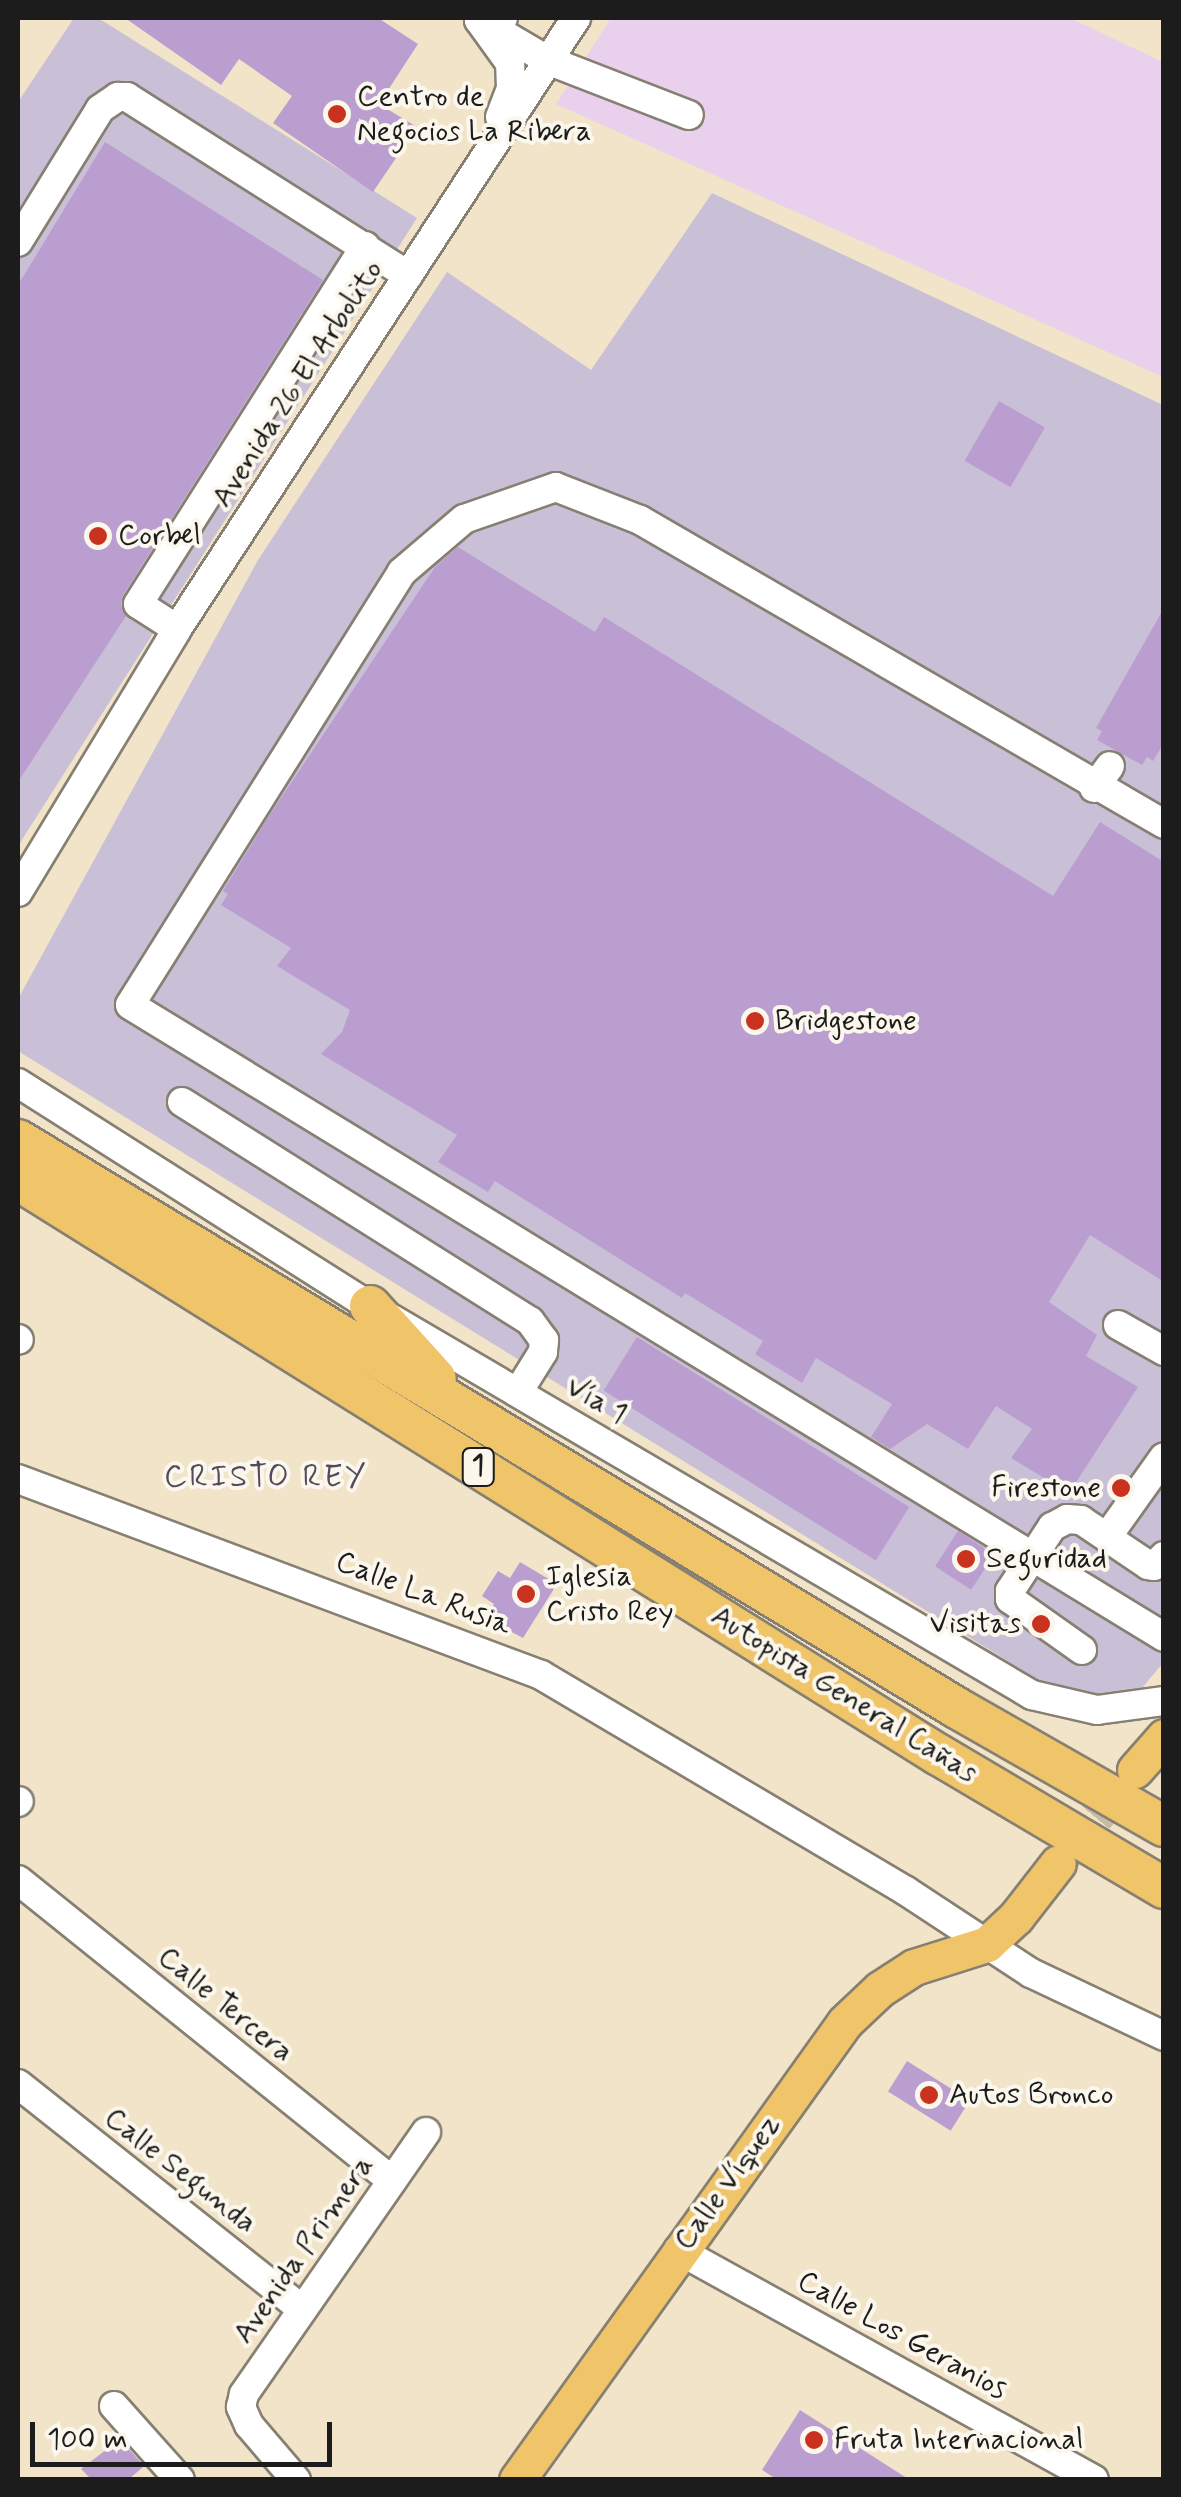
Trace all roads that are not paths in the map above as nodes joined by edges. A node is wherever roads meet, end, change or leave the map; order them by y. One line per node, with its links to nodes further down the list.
1 (486, 18): 3 (street); 7 (street)
2 (576, 18): 3 (street, Avenida 26 El Arbolito)
3 (547, 60): 4 (street); 7 (street, Avenida 26 El Arbolito)
4 (689, 115)
5 (18, 242): 6 (street)
6 (365, 246): 7 (street); 8 (street)
7 (416, 263): 8 (street, Avenida 26 El Arbolito)
8 (177, 629): 10 (street, Avenida 26 El Arbolito)
9 (1164, 824): 23 (street)
10 (18, 892)
11 (18, 1083): 15 (street, Vía 1)
12 (182, 1102): 18 (street)
13 (18, 1140): 19 (highway, Autopista General Cañas / 1)
14 (18, 1180): 33 (highway, Autopista General Cañas / 1)
15 (370, 1306): 18 (street, Vía 1); 19 (highway)
16 (1118, 1325): 17 (street)
17 (1164, 1352)
18 (518, 1392): 27 (street, Vía 1)
19 (462, 1408): 30 (highway, Autopista General Cañas / 1)
20 (1164, 1458): 22 (street)
21 (18, 1479): 34 (street, Calle La Rusia)
22 (1107, 1537): 23 (street); 24 (street)
23 (1034, 1554): 25 (street); 26 (street)
24 (1164, 1556)
25 (1164, 1637)
26 (1082, 1650)
27 (1164, 1701)
28 (1164, 1736): 29 (main road)
29 (1135, 1770)
30 (1164, 1826)
31 (1058, 1863): 34 (main road)
32 (18, 1880): 38 (street, Calle Tercera)
33 (1164, 1888)
34 (986, 1944): 35 (street, Calle La Rusia); 39 (main road, Calle Víquez)
35 (1164, 2036)
36 (18, 2084): 40 (street, Calle Segunda)
37 (426, 2132): 38 (street, Avenida Primera)
38 (392, 2181): 40 (street, Avenida Primera)
39 (678, 2250): 44 (main road, Calle Víquez); 45 (street, Calle Los Geranios)
40 (302, 2309): 43 (street, Avenida Primera)
41 (114, 2406): 42 (street)
42 (180, 2480)
43 (296, 2480)
44 (516, 2480)
45 (1094, 2480)

